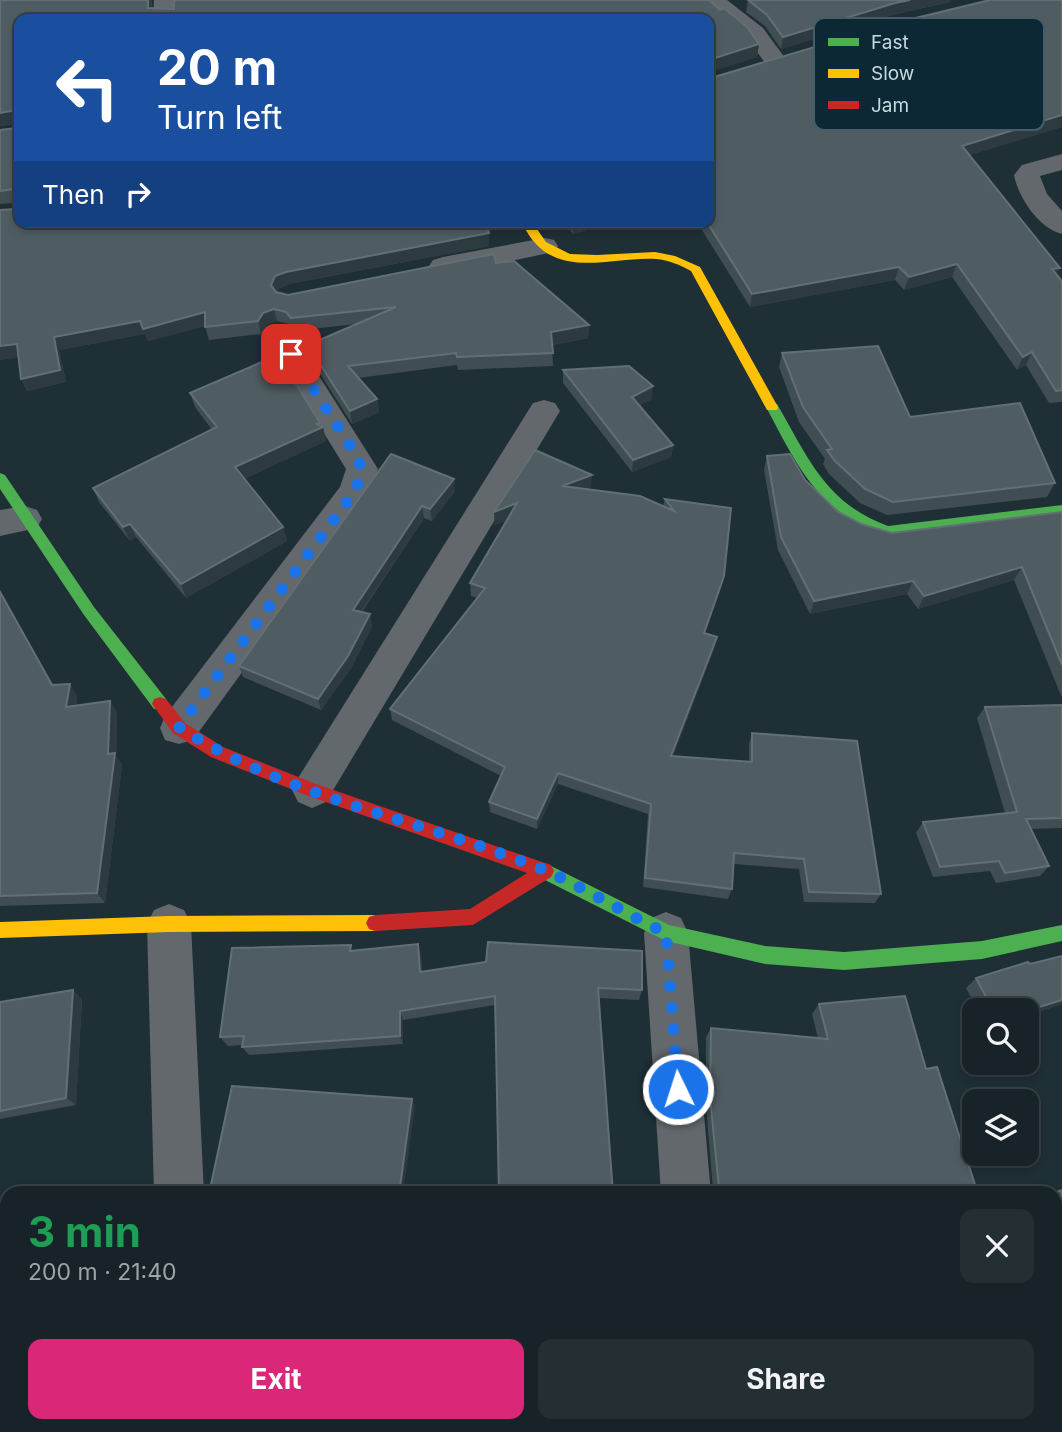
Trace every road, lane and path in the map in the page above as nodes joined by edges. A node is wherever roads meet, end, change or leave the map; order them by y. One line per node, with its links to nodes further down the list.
1 (713, 0): 3 (street)
2 (800, 54): 3 (street)
3 (776, 62): 4 (street)
4 (749, 69)
5 (1062, 162): 6 (street)
6 (1062, 226)
7 (530, 228): 8 (street)
8 (544, 246): 9 (street); 13 (street)
9 (411, 273)
10 (278, 334): 15 (street)
11 (544, 411): 16 (street)
12 (0, 478): 14 (street)
13 (1062, 510)
14 (13, 521): 15 (street)
15 (179, 727): 16 (street)
16 (312, 790): 17 (street)
17 (545, 871): 18 (street); 20 (street)
18 (169, 924): 19 (street); 22 (street)
19 (0, 929)
20 (666, 933): 21 (street); 23 (street)
21 (1062, 933)
22 (179, 1186)
23 (685, 1186)

